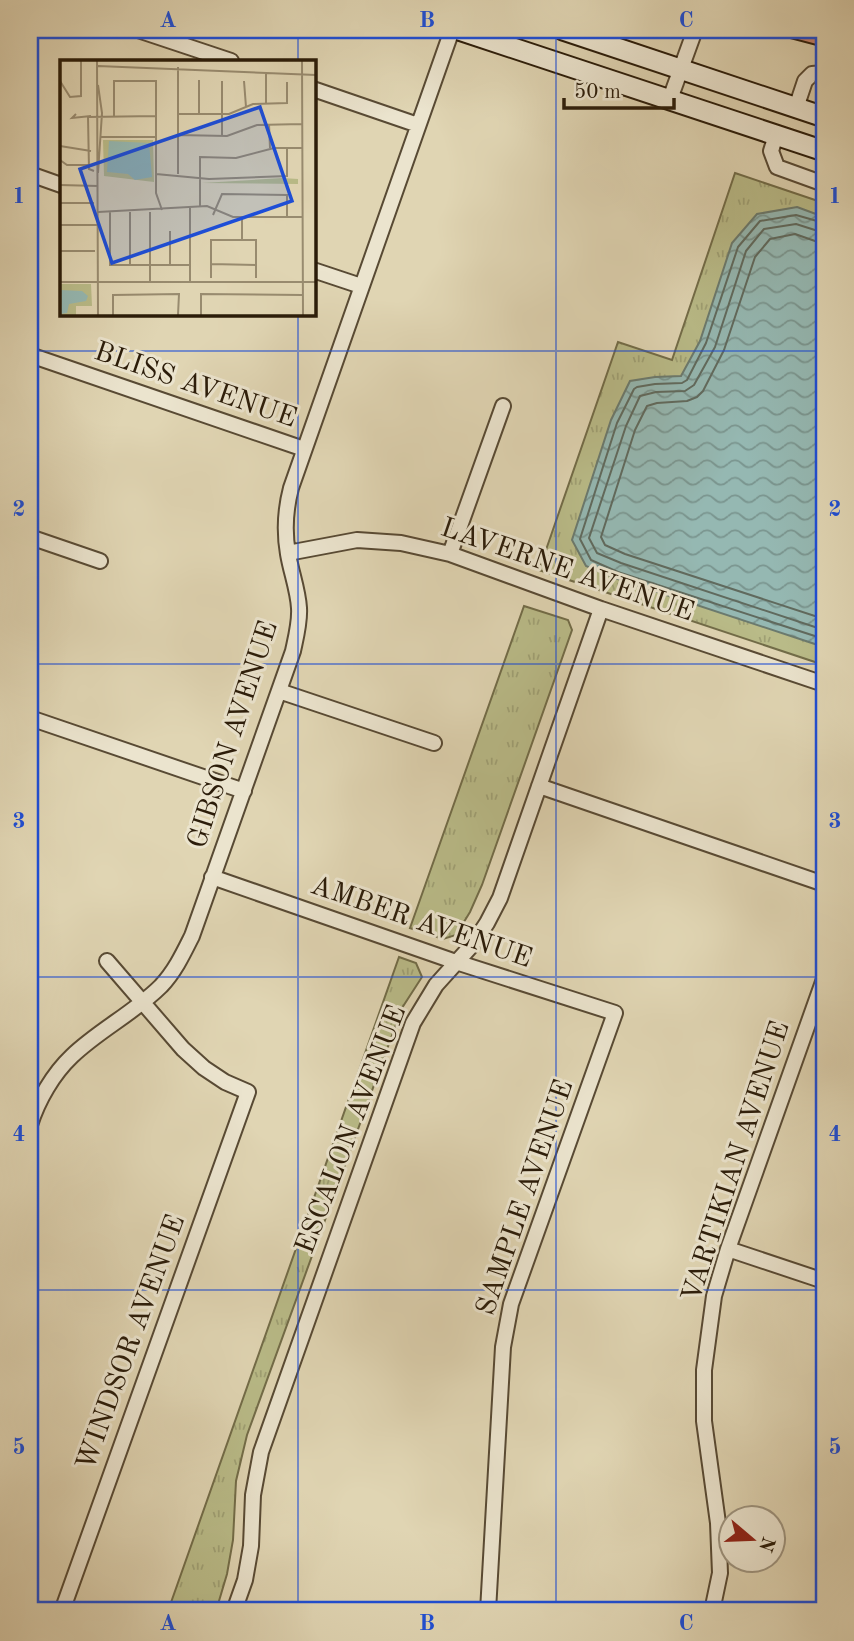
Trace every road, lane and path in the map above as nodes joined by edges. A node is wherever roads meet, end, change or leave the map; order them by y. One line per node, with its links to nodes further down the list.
1 (138, 30): 6 (street)
2 (452, 30): 13 (street, GIBSON AVENUE)
3 (459, 30): 10 (main road)
4 (563, 30): 7 (main road)
5 (695, 30): 7 (street)
6 (227, 60)
7 (681, 70): 10 (street); 11 (main road)
8 (824, 73): 11 (street)
9 (315, 90): 13 (street)
10 (670, 99): 14 (main road)
11 (796, 108): 12 (main road)
12 (824, 117)
13 (418, 125): 20 (street, GIBSON AVENUE)
14 (776, 135): 15 (main road); 17 (street)
15 (824, 151)
16 (30, 174): 18 (street)
17 (824, 184)
18 (60, 185)
19 (315, 271): 20 (street)
20 (361, 286): 23 (street, GIBSON AVENUE)
21 (30, 355): 23 (street, BLISS AVENUE)
22 (503, 406): 26 (street)
23 (304, 449): 25 (street, GIBSON AVENUE)
24 (30, 537): 27 (street)
25 (288, 553): 26 (street, LAVERNE AVENUE); 30 (street, GIBSON AVENUE)
26 (450, 554): 28 (street, LAVERNE AVENUE)
27 (100, 561)
28 (601, 609): 29 (street, LAVERNE AVENUE); 33 (street, ESCALON AVENUE)
29 (824, 684)
30 (279, 691): 32 (street); 34 (street, GIBSON AVENUE)
31 (30, 718): 34 (street)
32 (434, 743)
33 (539, 786): 36 (street); 38 (street, ESCALON AVENUE)
34 (244, 791): 35 (street, GIBSON AVENUE)
35 (212, 877): 38 (street, AMBER AVENUE); 40 (street, GIBSON AVENUE)
36 (824, 884)
37 (107, 961): 40 (street)
38 (456, 962): 41 (street, AMBER AVENUE); 48 (street, ESCALON AVENUE)
39 (824, 979): 43 (street, VARTIKIAN AVENUE)
40 (142, 1002): 42 (street, GIBSON AVENUE); 47 (street, WINDSOR AVENUE)
41 (615, 1013): 49 (street, SAMPLE AVENUE)
42 (30, 1125)
43 (728, 1249): 44 (street); 50 (street, VARTIKIAN AVENUE)
44 (824, 1281)
45 (30, 1608): 46 (street)
46 (41, 1611)
47 (62, 1611)
48 (234, 1611)
49 (488, 1611)
50 (712, 1611)

